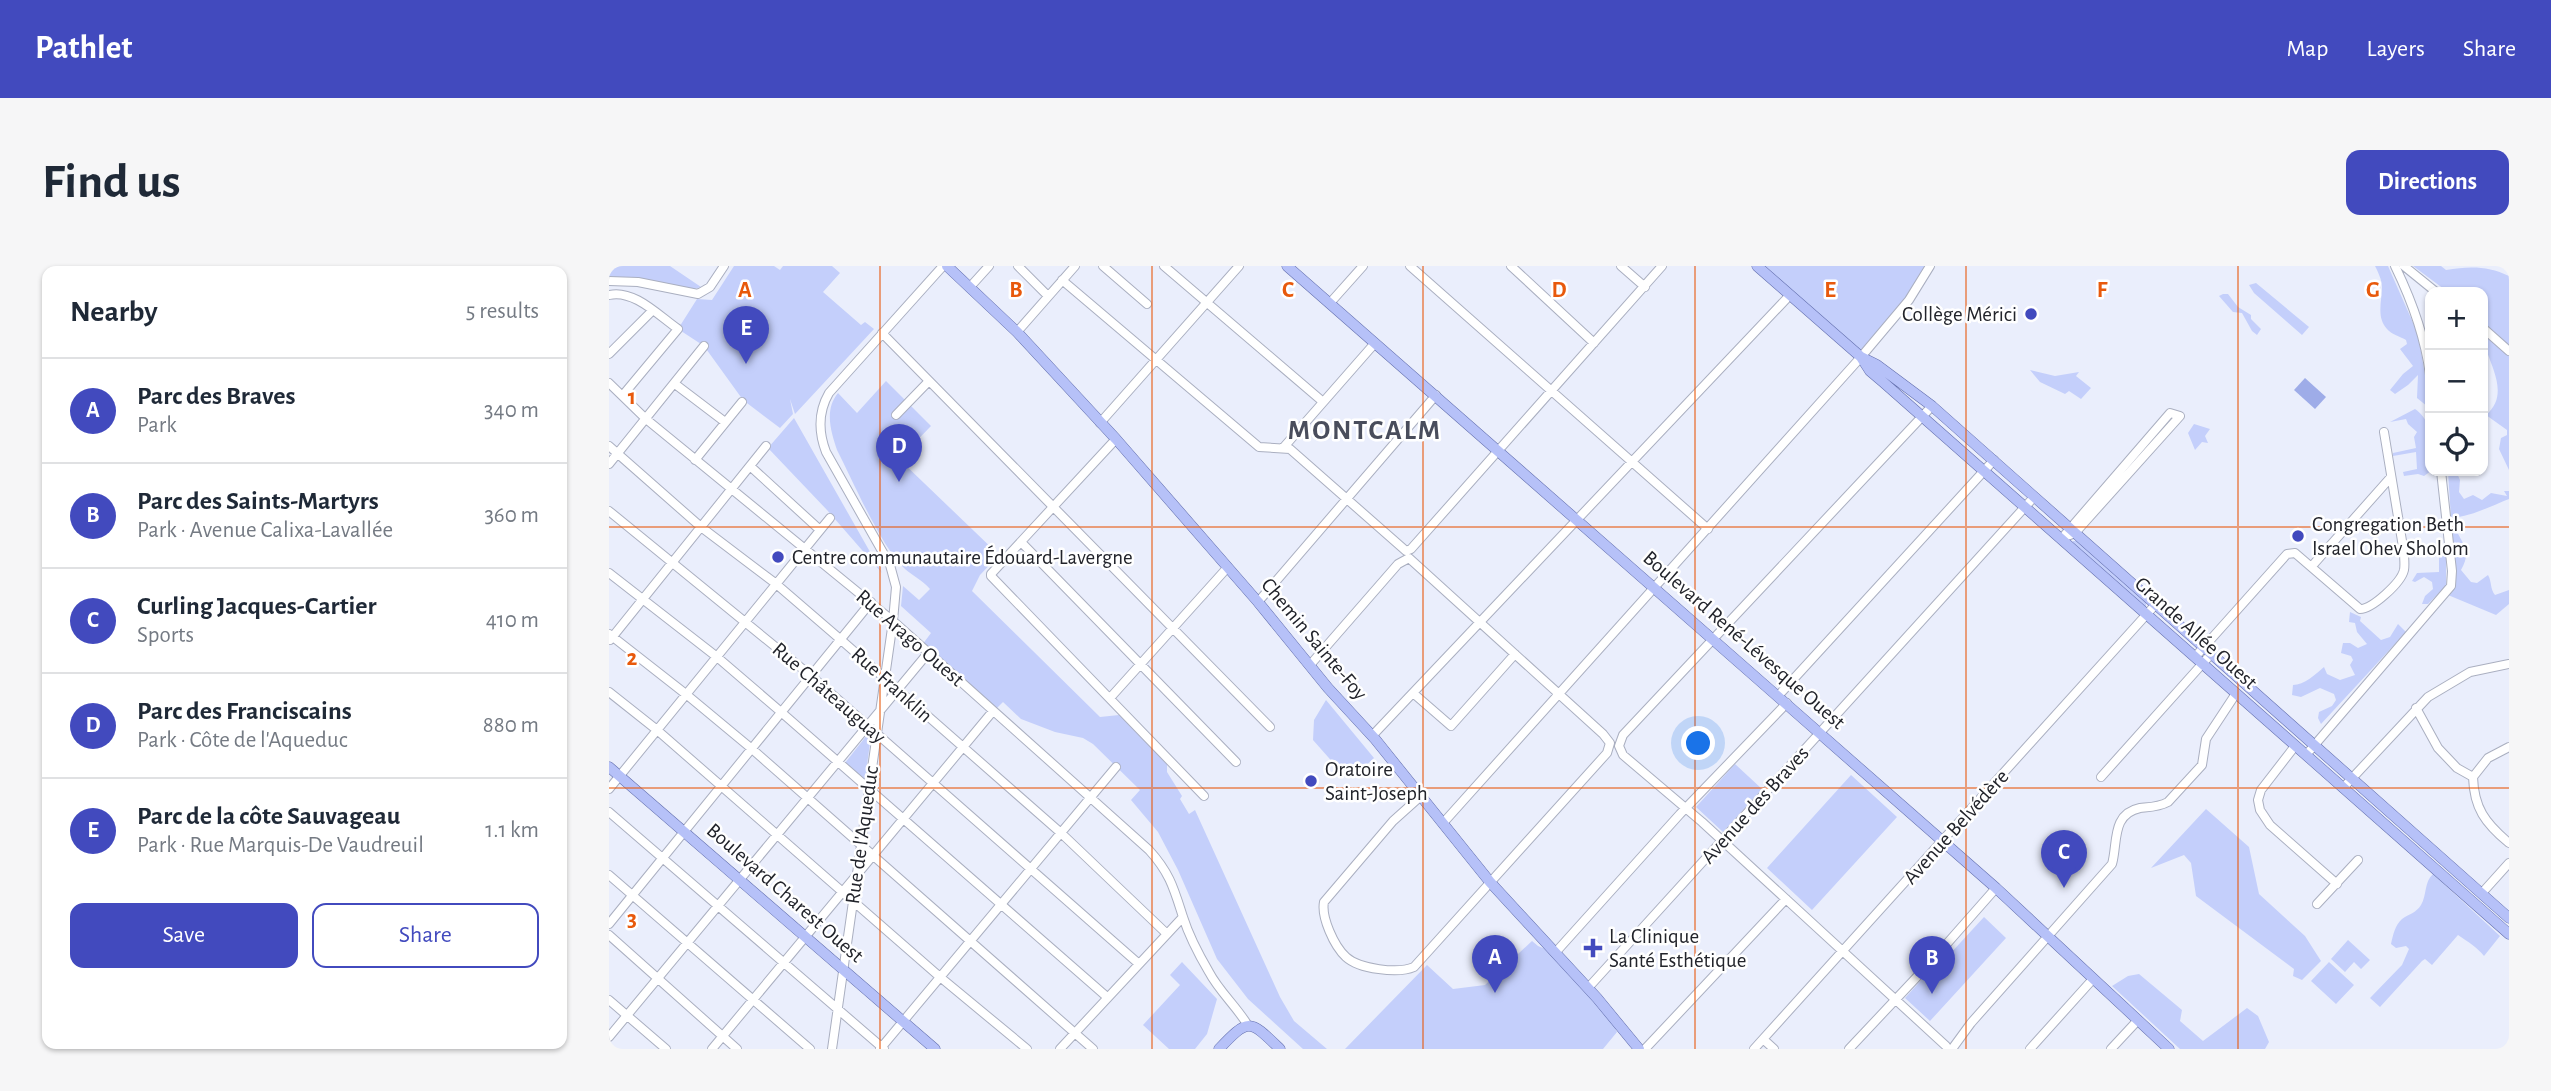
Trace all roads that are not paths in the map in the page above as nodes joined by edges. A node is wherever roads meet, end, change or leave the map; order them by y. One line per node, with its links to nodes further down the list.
1 (945, 266): 22 (main road, Chemin Sainte-Foy); 35 (street)
2 (989, 266): 22 (street)
3 (1018, 266): 28 (street)
4 (1075, 266): 20 (street)
5 (1103, 266): 31 (street)
6 (1164, 266): 29 (street)
7 (1238, 266): 29 (street)
8 (1287, 266): 30 (main road, Boulevard René-Lévesque Ouest)
9 (1363, 266): 30 (street)
10 (1411, 266): 47 (street)
11 (1511, 266): 37 (street)
12 (1621, 266): 23 (street)
13 (1662, 266): 23 (street)
14 (1757, 266): 27 (main road, Grande Allée Ouest)
15 (1930, 266): 42 (street)
16 (2395, 266): 25 (street)
17 (2403, 266): 19 (street)
18 (721, 267): 21 (street)
19 (2413, 275): 24 (street); 25 (street)
20 (1062, 280): 28 (street); 43 (street)
21 (609, 281)
22 (969, 287): 33 (main road, Chemin Sainte-Foy)
23 (1645, 287): 37 (street)
24 (2429, 287)
25 (2408, 293): 39 (street)
26 (609, 295): 32 (street)
27 (1790, 295): 42 (main road, Grande Allée Ouest); 67 (street)
28 (1048, 296): 33 (street)
29 (1207, 303): 43 (street); 50 (street)
30 (1331, 303): 36 (main road, Boulevard René-Lévesque Ouest)
31 (1147, 304)
32 (652, 312): 41 (street); 48 (street)
33 (1017, 332): 57 (main road, Chemin Sainte-Foy)
34 (2488, 332): 40 (street)
35 (882, 333): 44 (street); 101 (street, Rue de l'Aqueduc)
36 (1375, 343): 49 (main road, Boulevard René-Lévesque Ouest); 50 (street)
37 (1594, 343): 47 (street)
38 (704, 346): 46 (street)
39 (2427, 350)
40 (2509, 351)
41 (609, 354)
42 (1861, 357): 52 (main road, Grande Allée Ouest); 54 (main road, Grande Allée Ouest); 82 (street)
43 (1156, 360): 57 (street); 62 (street)
44 (929, 381): 53 (street); 76 (street)
45 (609, 383): 48 (street, Rue Arago Ouest)
46 (675, 384): 55 (street); 56 (street)
47 (1552, 390): 63 (street); 67 (street)
48 (623, 395): 55 (street, Rue Arago Ouest)
49 (1436, 395): 63 (main road, Boulevard René-Lévesque Ouest); 75 (street)
50 (1322, 401): 62 (street)
51 (742, 402): 56 (street)
52 (1932, 406): 54 (street); 66 (main road, Grande Allée Ouest)
53 (896, 415)
54 (1922, 416): 70 (main road, Grande Allée Ouest); 106 (street)
55 (646, 419): 64 (street); 65 (street, Rue Arago Ouest)
56 (725, 422): 65 (street)
57 (1100, 423): 59 (main road, Chemin Sainte-Foy)
58 (2384, 432): 72 (street)
59 (1116, 439): 76 (street); 91 (main road, Chemin Sainte-Foy)
60 (609, 446): 64 (street, Rue Franklin)
61 (766, 446): 69 (street)
62 (1283, 448): 75 (street)
63 (1498, 450): 80 (main road, Boulevard René-Lévesque Ouest); 88 (street)
64 (618, 454): 68 (street); 81 (street, Rue Franklin)
65 (695, 460): 73 (street, Rue Arago Ouest)
66 (1994, 460): 70 (street); 74 (main road, Grande Allée Ouest)
67 (1632, 462): 80 (street); 82 (street)
68 (609, 464)
69 (750, 466): 73 (street); 83 (street)
70 (1983, 470): 77 (main road, Grande Allée Ouest); 124 (street)
71 (2442, 476): 135 (street)
72 (2391, 477): 90 (street); 90 (street)
73 (731, 490): 81 (street); 87 (street, Rue Arago Ouest)
74 (2034, 496): 77 (street, Avenue des Braves); 84 (main road, Grande Allée Ouest)
75 (1346, 498): 88 (street); 97 (street)
76 (1053, 507): 86 (street); 103 (street)
77 (2024, 507): 85 (main road, Grande Allée Ouest); 132 (street, Avenue des Braves)
78 (609, 510): 89 (street, Rue Châteauguay)
79 (830, 518): 83 (street)
80 (1578, 519): 94 (main road, Boulevard René-Lévesque Ouest); 102 (street)
81 (701, 527): 89 (street); 93 (street, Rue Franklin)
82 (1708, 529): 94 (street)
83 (820, 530): 87 (street)
84 (2072, 531): 84 (street); 85 (street); 98 (main road, Grande Allée Ouest)
85 (2062, 538): 99 (main road, Grande Allée Ouest)
86 (1021, 542): 112 (street); 123 (street)
87 (804, 548): 93 (street); 96 (street, Rue Arago Ouest)
88 (1408, 554): 102 (street); 114 (street)
89 (673, 562): 95 (street); 100 (street, Rue Châteauguay)
90 (2312, 566): 107 (street)
91 (1227, 568): 97 (main road, Chemin Sainte-Foy); 103 (street)
92 (609, 573): 95 (street)
93 (775, 583): 100 (street); 105 (street, Rue Franklin)
94 (1655, 587): 106 (main road, Boulevard René-Lévesque Ouest); 120 (street)
95 (642, 601): 104 (street); 110 (street)
96 (871, 602): 101 (street, Rue Arago Ouest); 105 (street)
97 (1258, 602): 114 (main road, Chemin Sainte-Foy)
98 (2156, 604): 99 (street, Avenue Belvédère); 107 (main road, Grande Allée Ouest)
99 (2147, 615): 111 (main road, Grande Allée Ouest); 166 (street, Avenue Belvédère)
100 (745, 621): 110 (street); 115 (street, Rue Châteauguay)
101 (893, 621): 108 (street, Rue Arago Ouest); 116 (street, Rue de l'Aqueduc)
102 (1479, 622): 109 (street); 119 (street)
103 (1171, 628): 112 (street); 130 (street)
104 (610, 637): 121 (street)
105 (840, 639): 115 (street); 116 (street, Rue Franklin)
106 (1712, 639): 124 (main road, Boulevard René-Lévesque Ouest); 158 (street)
107 (2208, 650): 111 (street); 135 (main road, Grande Allée Ouest)
108 (928, 653): 117 (street); 127 (street, Rue Arago Ouest)
109 (1515, 654): 119 (street); 120 (street)
110 (717, 657): 121 (street); 128 (street)
111 (2199, 660): 122 (main road, Grande Allée Ouest); 146 (street)
112 (1141, 664): 123 (street); 142 (street)
113 (2509, 664): 125 (street)
114 (1310, 666): 134 (main road, Chemin Sainte-Foy)
115 (810, 675): 128 (street); 129 (street, Rue Châteauguay)
116 (884, 680): 117 (street, Rue Franklin); 126 (street, Rue de l'Aqueduc)
117 (898, 691): 126 (street); 137 (street, Rue Franklin)
118 (609, 692): 131 (street)
119 (1413, 693): 134 (street)
120 (1558, 694): 161 (street); 179 (street)
121 (688, 695): 131 (street); 139 (street)
122 (2235, 695): 136 (main road, Grande Allée Ouest); 197 (street)
123 (1110, 698): 155 (street)
124 (1782, 699): 132 (main road, Boulevard René-Lévesque Ouest); 158 (street)
125 (2416, 708): 147 (street); 148 (street)
126 (881, 709): 129 (street); 133 (street, Rue de l'Aqueduc)
127 (993, 711): 137 (street); 156 (street, Rue Arago Ouest)
128 (781, 712): 139 (street); 141 (street)
129 (868, 726): 133 (street, Rue Châteauguay); 141 (street)
130 (1270, 727)
131 (657, 730): 145 (street); 150 (street)
132 (1821, 733): 165 (street, Avenue des Braves); 166 (main road, Boulevard René-Lévesque Ouest)
133 (877, 734): 149 (street, Rue Châteauguay); 153 (street, Rue de l'Aqueduc)
134 (1373, 736): 154 (main road, Chemin Sainte-Foy)
135 (2314, 744): 140 (street); 148 (main road, Grande Allée Ouest)
136 (2295, 746): 140 (main road, Grande Allée Ouest); 180 (street)
137 (963, 747): 149 (street); 163 (street, Rue Franklin)
138 (2509, 747): 147 (street)
139 (751, 749): 150 (street); 157 (street)
140 (2306, 755): 151 (main road, Grande Allée Ouest)
141 (838, 762): 153 (street); 157 (street)
142 (1236, 762)
143 (609, 767): 145 (main road, Boulevard Charest Ouest)
144 (1116, 767): 156 (street)
145 (620, 776): 152 (street); 162 (main road, Boulevard Charest Ouest)
146 (2101, 777)
147 (2473, 777): 167 (street)
148 (2352, 778): 151 (street); 169 (main road, Grande Allée Ouest)
149 (932, 783): 160 (street); 175 (street, Rue Châteauguay)
150 (723, 786): 162 (street); 164 (street)
151 (2343, 788): 171 (main road, Grande Allée Ouest)
152 (609, 789)
153 (869, 789): 160 (street); 168 (street, Rue de l'Aqueduc)
154 (1422, 795): 161 (main road, Chemin Sainte-Foy); 179 (street)
155 (1204, 796)
156 (1091, 798): 163 (street); 190 (street, Rue Arago Ouest)
157 (807, 799): 164 (street); 168 (street)
158 (1686, 808): 165 (street); 201 (street)
159 (609, 812): 172 (street)
160 (903, 820): 170 (street); 188 (street)
161 (1444, 822): 179 (main road, Chemin Sainte-Foy)
162 (685, 831): 172 (street); 178 (main road, Boulevard Charest Ouest)
163 (1061, 833): 175 (street); 193 (street, Rue Franklin)
164 (778, 836): 178 (street); 182 (street)
165 (1722, 841): 185 (street); 208 (street, Avenue des Braves)
166 (1943, 842): 181 (main road, Boulevard René-Lévesque Ouest); 200 (street, Avenue Belvédère)
167 (2509, 843)
168 (861, 846): 170 (street); 176 (street, Rue de l'Aqueduc)
169 (2431, 848): 171 (main road); 183 (main road, Grande Allée Ouest)
170 (873, 856): 176 (street); 198 (street)
171 (2423, 858): 194 (main road, Grande Allée Ouest)
172 (663, 859): 184 (street); 189 (street)
173 (2358, 860): 180 (street)
174 (2509, 863): 183 (street)
175 (1031, 870): 188 (street); 203 (street, Rue Châteauguay)
176 (857, 874): 182 (street); 186 (street, Rue de l'Aqueduc)
177 (609, 875): 184 (street)
178 (740, 879): 189 (street); 196 (main road, Boulevard Charest Ouest)
179 (1490, 882): 201 (main road, Chemin Sainte-Foy)
180 (2337, 884): 187 (street)
181 (1996, 888): 197 (main road, Boulevard René-Lévesque Ouest); 210 (street)
182 (843, 892): 186 (street); 196 (street)
183 (2482, 893): 191 (main road, Grande Allée Ouest)
184 (632, 895): 192 (street); 199 (street)
185 (1786, 899): 200 (street); 236 (street)
186 (852, 900): 204 (street, Rue de l'Aqueduc); 205 (street)
187 (2317, 904)
188 (1001, 905): 198 (street); 209 (street)
189 (718, 906): 199 (street); 202 (street)
190 (1183, 917): 193 (street); 217 (street, Rue Arago Ouest)
191 (2509, 918)
192 (609, 924)
193 (1167, 933): 203 (street)
194 (2509, 934)
195 (609, 935): 206 (street)
196 (806, 937): 202 (street); 204 (main road, Boulevard Charest Ouest)
197 (2047, 937): 207 (main road, Boulevard René-Lévesque Ouest); 223 (street)
198 (971, 942): 205 (street); 218 (street)
199 (687, 943): 206 (street); 212 (street)
200 (1842, 951): 210 (street); 221 (street, Avenue Belvédère)
201 (1555, 953): 208 (main road, Chemin Sainte-Foy)
202 (783, 964): 212 (street); 213 (street)
203 (1139, 964): 209 (street)
204 (843, 969): 213 (street, Rue de l'Aqueduc); 216 (main road, Boulevard Charest Ouest)
205 (940, 977): 216 (street); 230 (street)
206 (657, 979): 214 (street); 219 (street)
207 (2093, 979): 215 (main road, Boulevard René-Lévesque Ouest); 240 (street)
208 (1588, 988): 235 (main road, Chemin Sainte-Foy)
209 (1107, 998): 218 (street)
210 (1895, 999): 223 (street); 239 (street)
211 (609, 1000): 214 (street)
212 (753, 1000): 219 (street); 227 (street)
213 (837, 1008): 222 (street); 228 (street, Rue de l'Aqueduc)
214 (627, 1015): 220 (street); 224 (street)
215 (2138, 1020): 241 (street); 242 (main road, Boulevard René-Lévesque Ouest)
216 (904, 1022): 222 (street); 229 (main road, Boulevard Charest Ouest)
217 (1247, 1024): 233 (main road); 234 (main road)
218 (1075, 1033): 231 (street); 232 (street)
219 (722, 1036): 225 (street); 226 (street)
220 (609, 1037)
221 (1763, 1039): 237 (street, Avenue Belvédère); 238 (street)
222 (882, 1048)
223 (1947, 1048)
224 (666, 1049)
225 (712, 1049)
226 (737, 1049)
227 (810, 1049)
228 (832, 1049)
229 (935, 1049)
230 (1027, 1049)
231 (1060, 1049)
232 (1093, 1049)
233 (1219, 1049)
234 (1280, 1049)
235 (1639, 1049)
236 (1645, 1049)
237 (1754, 1049)
238 (1774, 1049)
239 (1849, 1049)
240 (2029, 1049)
241 (2111, 1049)
242 (2169, 1049)

